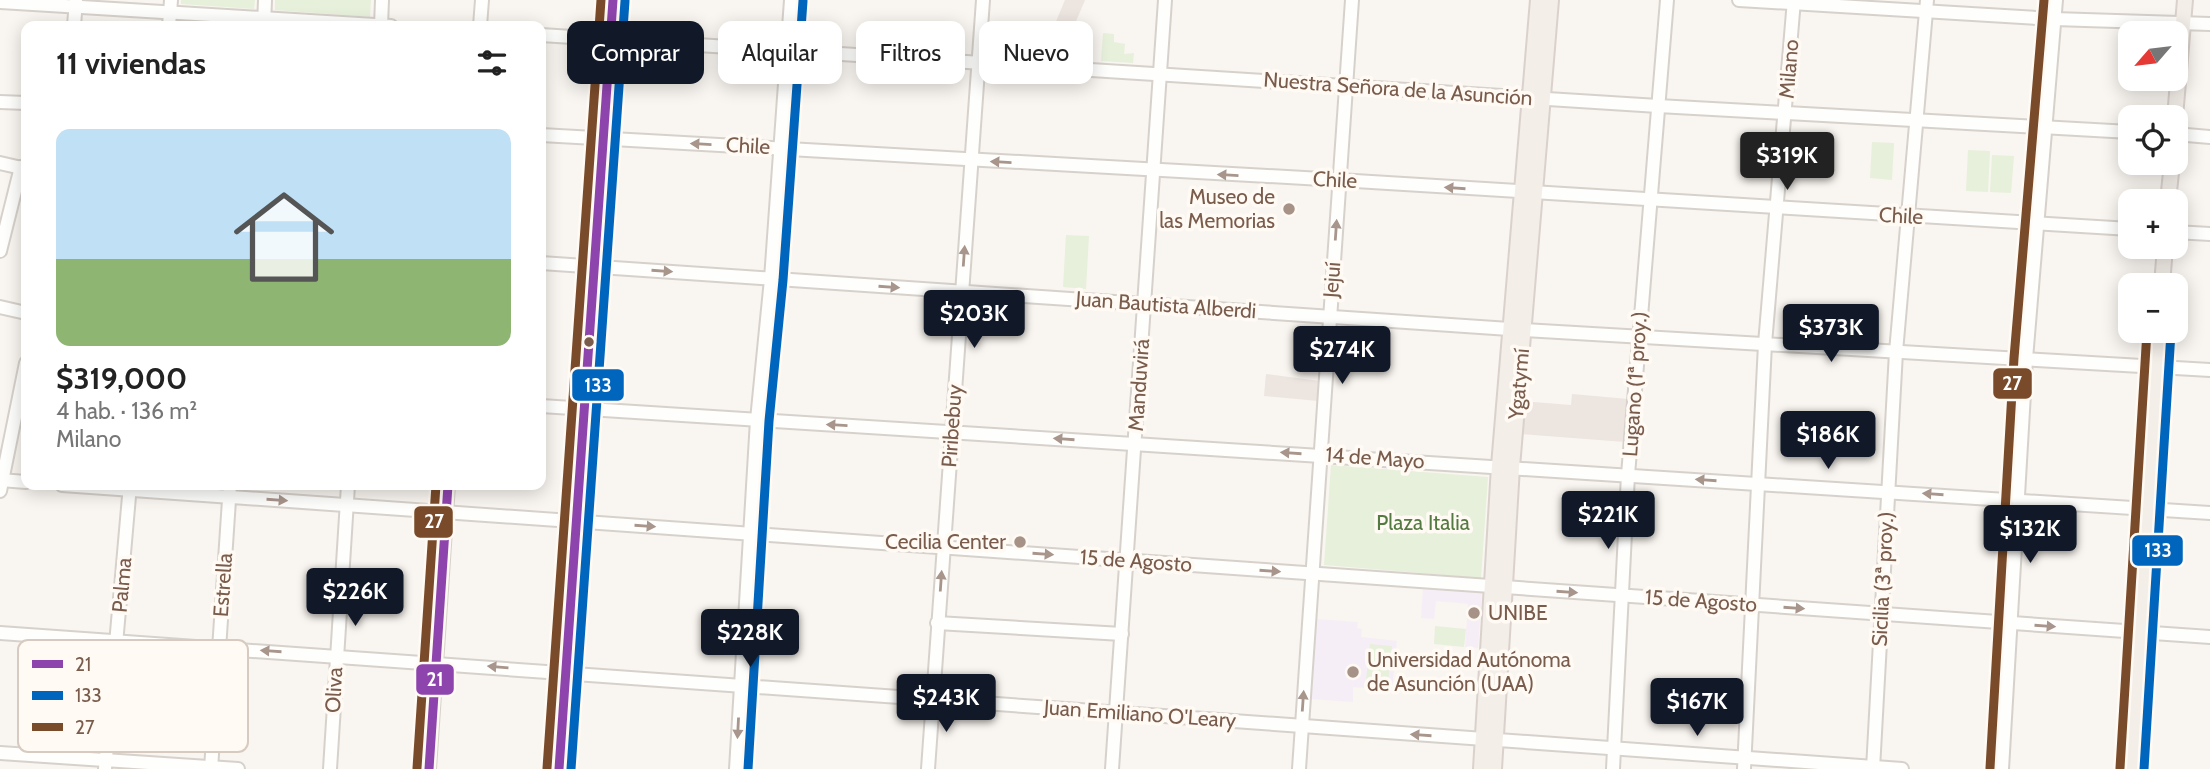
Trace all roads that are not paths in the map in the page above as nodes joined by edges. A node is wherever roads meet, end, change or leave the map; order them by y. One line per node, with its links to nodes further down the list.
1 (265, 0): 23 (street)
2 (382, 0): 24 (street)
3 (482, 0): 25 (street)
4 (613, 0): 26 (street)
5 (791, 0): 27 (street)
6 (983, 0): 35 (street, Piribebuy)
7 (1165, 0): 36 (street, Manduvirá)
8 (1352, 0): 39 (street, Jejuí)
9 (1538, 0): 40 (main road, Ygatymí)
10 (1551, 0): 40 (main road, Ygatymí)
11 (1667, 0): 43 (street, Lugano (1ª proy.))
12 (1739, 0): 15 (street)
13 (2056, 0): 20 (street)
14 (2185, 0): 29 (main road)
15 (1794, 1): 19 (street); 44 (street, Milano)
16 (0, 2): 17 (street)
17 (76, 3): 18 (street); 21 (street)
18 (171, 6): 22 (street)
19 (1926, 6): 20 (street); 45 (street, Sicilia (3ª proy.))
20 (2054, 19): 28 (street); 46 (street)
21 (75, 21)
22 (258, 21)
23 (264, 21)
24 (381, 21)
25 (480, 21)
26 (611, 21)
27 (790, 21)
28 (2140, 21)
29 (2183, 21)
30 (2188, 22): 31 (street)
31 (2210, 24)
32 (546, 35): 33 (street, Nuestra Señora de la Asunción)
33 (567, 37)
34 (842, 54): 35 (street, Nuestra Señora de la Asunción)
35 (978, 63): 36 (street, Nuestra Señora de la Asunción); 53 (street, Piribebuy)
36 (1160, 74): 39 (street, Nuestra Señora de la Asunción); 56 (street, Manduvirá)
37 (607, 84): 51 (street)
38 (786, 84): 52 (street)
39 (1346, 86): 40 (street, Nuestra Señora de la Asunción); 58 (street, Jejuí)
40 (1537, 98): 43 (street, Nuestra Señora de la Asunción); 59 (main road, Ygatymí)
41 (0, 102): 42 (street)
42 (21, 103)
43 (1658, 106): 44 (street, Nuestra Señora de la Asunción); 60 (street, Lugano (1ª proy.))
44 (1785, 113): 45 (street, Nuestra Señora de la Asunción); 61 (street, Milano)
45 (1916, 121): 46 (street, Nuestra Señora de la Asunción); 62 (street, Sicilia (3ª proy.))
46 (2046, 128): 47 (street, Nuestra Señora de la Asunción); 63 (street)
47 (2118, 131)
48 (546, 135): 51 (street, Chile)
49 (2188, 135): 50 (street)
50 (2210, 137)
51 (603, 139): 52 (street, Chile, one-way to 51); 69 (street)
52 (781, 148): 53 (street, Chile); 70 (street)
53 (971, 160): 56 (street, Chile, one-way to 53); 71 (street, Piribebuy, one-way to 53)
54 (0, 163): 55 (street)
55 (21, 167)
56 (1153, 171): 58 (street, Chile, one-way to 56); 72 (street, Manduvirá)
57 (21, 178): 67 (street)
58 (1339, 180): 59 (street, Chile, one-way to 58); 75 (street, Jejuí, one-way to 58)
59 (1530, 193): 60 (street, Chile); 76 (main road, Ygatymí)
60 (1651, 201): 61 (street, Chile); 77 (street, Lugano (1ª proy.))
61 (1777, 208): 62 (street, Chile); 79 (street, Milano)
62 (1908, 216): 63 (street, Chile); 80 (street, Sicilia (3ª proy.))
63 (2037, 224): 64 (street, Chile); 81 (street)
64 (2118, 228)
65 (2188, 233): 66 (street)
66 (2210, 234)
67 (0, 251)
68 (546, 263): 69 (street, Juan Bautista Alberdi)
69 (594, 267): 70 (street, Juan Bautista Alberdi, one-way to 70); 86 (street)
70 (771, 279): 71 (street, Juan Bautista Alberdi, one-way to 71); 87 (street)
71 (961, 291): 72 (street, Juan Bautista Alberdi); 88 (street, Piribebuy)
72 (1144, 304): 75 (street, Juan Bautista Alberdi); 89 (street, Manduvirá)
73 (0, 307): 74 (street)
74 (21, 312)
75 (1330, 317): 76 (street, Juan Bautista Alberdi); 90 (street, Jejuí)
76 (1517, 330): 77 (street, Juan Bautista Alberdi); 91 (main road, Ygatymí)
77 (1638, 336): 79 (street, Juan Bautista Alberdi); 92 (street, Lugano (1ª proy.))
78 (2158, 343): 82 (main road)
79 (1765, 344): 80 (street, Juan Bautista Alberdi); 94 (street, Milano)
80 (1896, 352): 81 (street, Juan Bautista Alberdi); 101 (street, Sicilia (3ª proy.))
81 (2026, 359): 82 (street, Juan Bautista Alberdi); 102 (street)
82 (2156, 366): 83 (street, Juan Bautista Alberdi); 104 (main road)
83 (2210, 370)
84 (21, 386): 95 (street)
85 (546, 407): 86 (street, 14 de Mayo)
86 (584, 410): 87 (street, 14 de Mayo); 107 (street)
87 (757, 420): 88 (street, 14 de Mayo, one-way to 87); 108 (street)
88 (951, 432): 89 (street, 14 de Mayo, one-way to 88); 109 (street, Piribebuy)
89 (1135, 443): 90 (street, 14 de Mayo, one-way to 89); 110 (street, Manduvirá)
90 (1320, 455): 91 (street, 14 de Mayo); 111 (street, Jejuí)
91 (1505, 466): 92 (street, 14 de Mayo); 112 (main road, Ygatymí)
92 (1629, 475): 94 (street, 14 de Mayo, one-way to 92); 113 (street, Lugano (1ª proy.))
93 (21, 482): 95 (street)
94 (1758, 483): 101 (street, 14 de Mayo); 114 (street, Milano)
95 (0, 484)
96 (130, 490): 123 (street, Palma)
97 (204, 490): 100 (street, 15 de Agosto)
98 (348, 490): 103 (street, Oliva)
99 (448, 490): 105 (street)
100 (229, 491): 103 (street, 15 de Agosto, one-way to 103); 124 (street, Estrella)
101 (1888, 492): 102 (street, 14 de Mayo, one-way to 101); 115 (street, Sicilia (3ª proy.))
102 (2018, 500): 104 (street, 14 de Mayo); 117 (street)
103 (347, 505): 105 (street, 15 de Agosto); 126 (street, Oliva)
104 (2147, 509): 106 (street, 14 de Mayo); 119 (main road)
105 (446, 512): 107 (street, 15 de Agosto); 127 (street)
106 (2210, 513)
107 (577, 521): 108 (street, 15 de Agosto, one-way to 108); 128 (street)
108 (750, 534): 109 (street, 15 de Agosto); 129 (street)
109 (943, 547): 110 (street, 15 de Agosto, one-way to 110); 116 (street, Piribebuy, one-way to 109)
110 (1127, 561): 111 (street, 15 de Agosto, one-way to 111); 120 (street, Manduvirá)
111 (1312, 574): 112 (street, 15 de Agosto); 132 (street, Jejuí, one-way to 111)
112 (1500, 587): 113 (street, 15 de Agosto, one-way to 113); 133 (main road, Ygatymí)
113 (1622, 596): 114 (street, 15 de Agosto); 134 (street, Lugano (1ª proy.))
114 (1752, 605): 115 (street, 15 de Agosto, one-way to 115); 136 (street, Milano)
115 (1881, 614): 117 (street, 15 de Agosto); 139 (street, Sicilia (3ª proy.))
116 (937, 623): 120 (street); 130 (street, Piribebuy)
117 (2011, 623): 119 (street, 15 de Agosto, one-way to 119); 152 (street)
118 (0, 633): 122 (street, Juan Emiliano O'Leary)
119 (2140, 633): 121 (street, 15 de Agosto); 153 (main road)
120 (1122, 634): 131 (street, Manduvirá)
121 (2210, 637)
122 (102, 640)
123 (117, 640)
124 (220, 640)
125 (248, 650): 126 (street, Juan Emiliano O'Leary, one-way to 125)
126 (336, 656): 127 (street, Juan Emiliano O'Leary); 141 (street, Oliva)
127 (436, 662): 128 (street, Juan Emiliano O'Leary, one-way to 127); 142 (street)
128 (566, 673): 129 (street, Juan Emiliano O'Leary); 143 (street)
129 (741, 685): 130 (street, Juan Emiliano O'Leary); 144 (street, one-way to 144)
130 (932, 698): 131 (street, Juan Emiliano O'Leary); 145 (street, Piribebuy)
131 (1116, 712): 132 (street, Juan Emiliano O'Leary); 146 (street, Manduvirá)
132 (1302, 726): 133 (street, Juan Emiliano O'Leary, one-way to 132); 147 (street, Jejuí)
133 (1490, 741): 134 (street, Juan Emiliano O'Leary); 148 (main road, Ygatymí); 149 (main road, Ygatymí)
134 (1614, 749): 136 (street, Juan Emiliano O'Leary); 150 (street, Lugano (1ª proy.))
135 (0, 754): 137 (street)
136 (1744, 764): 139 (street, Juan Emiliano O'Leary)
137 (106, 765): 138 (street)
138 (211, 768): 140 (street)
139 (1873, 768): 151 (street, Juan Emiliano O'Leary)
140 (238, 769)
141 (330, 769)
142 (429, 769)
143 (559, 769)
144 (736, 769)
145 (928, 769)
146 (1112, 769)
147 (1299, 769)
148 (1482, 769)
149 (1494, 769)
150 (1613, 769)
151 (1902, 769)
152 (2002, 769)
153 (2132, 769)

